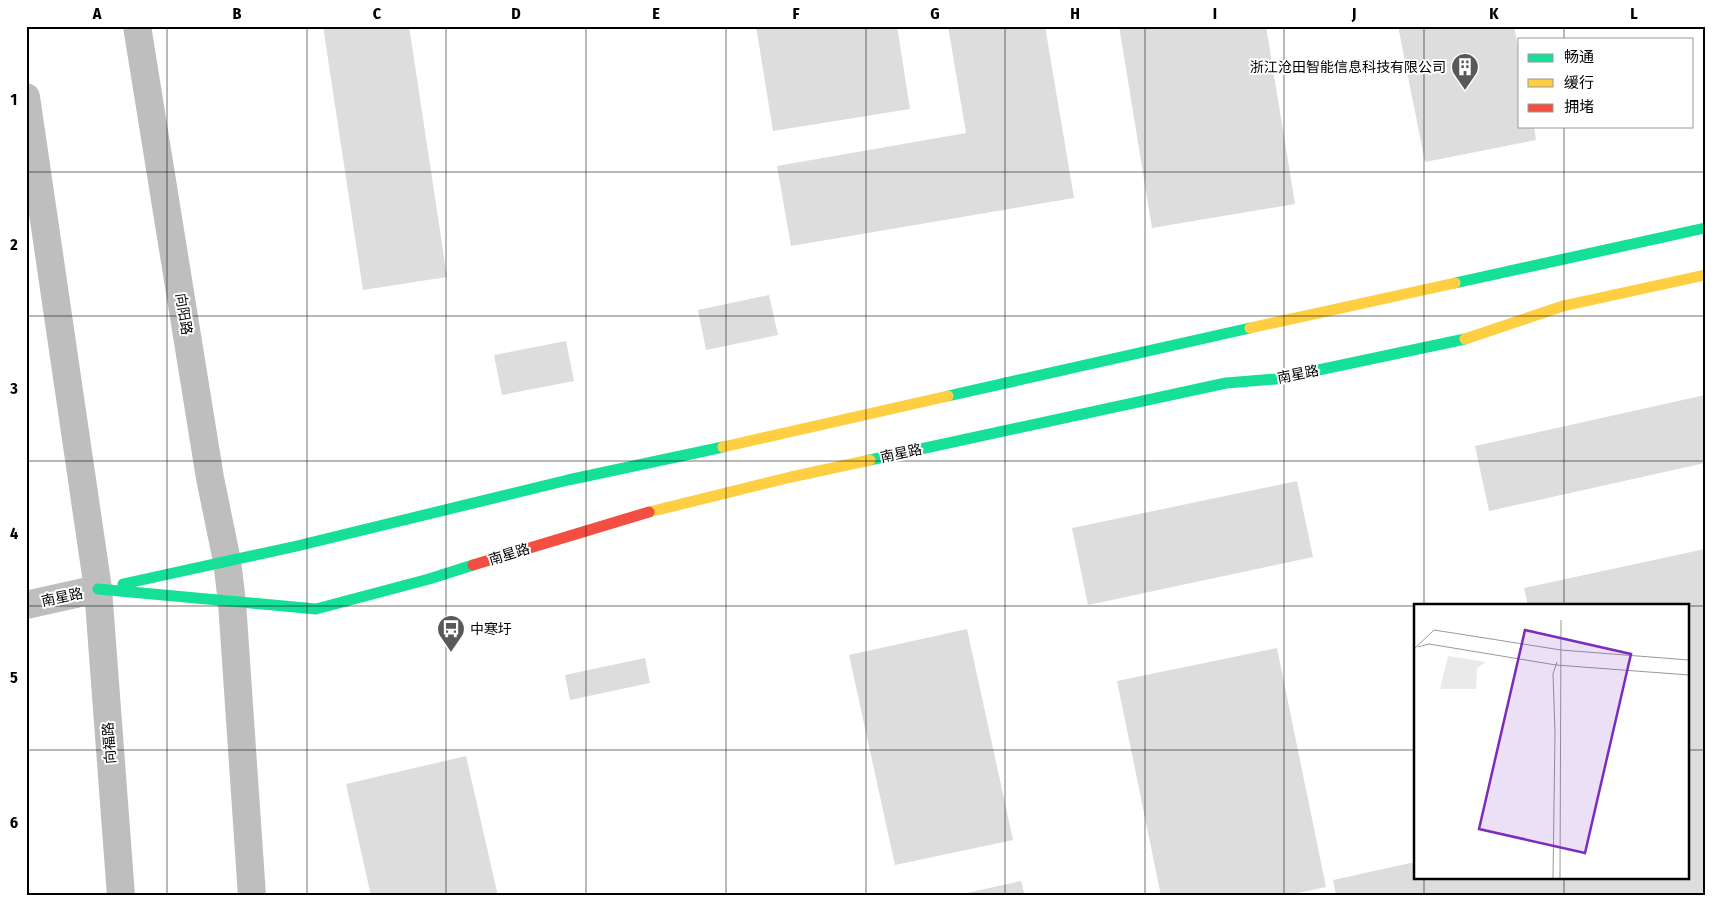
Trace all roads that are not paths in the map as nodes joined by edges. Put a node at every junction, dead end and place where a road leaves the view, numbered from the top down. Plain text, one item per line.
1 (137, 26) edge
2 (26, 97) edge
3 (1705, 228) edge
4 (1705, 274) edge
5 (227, 561) junction
6 (98, 589) junction
7 (232, 602) junction
8 (26, 605) edge
9 (120, 896) edge
10 (252, 896) edge

1 - 5 street, 向阳路
2 - 6 street
3 - 5 street, 南星路
4 - 7 street, 南星路
5 - 6 street, 南星路
5 - 7 street, 向阳路
6 - 7 street, 南星路
6 - 8 street, 南星路
6 - 9 street, 向福路
7 - 10 street

